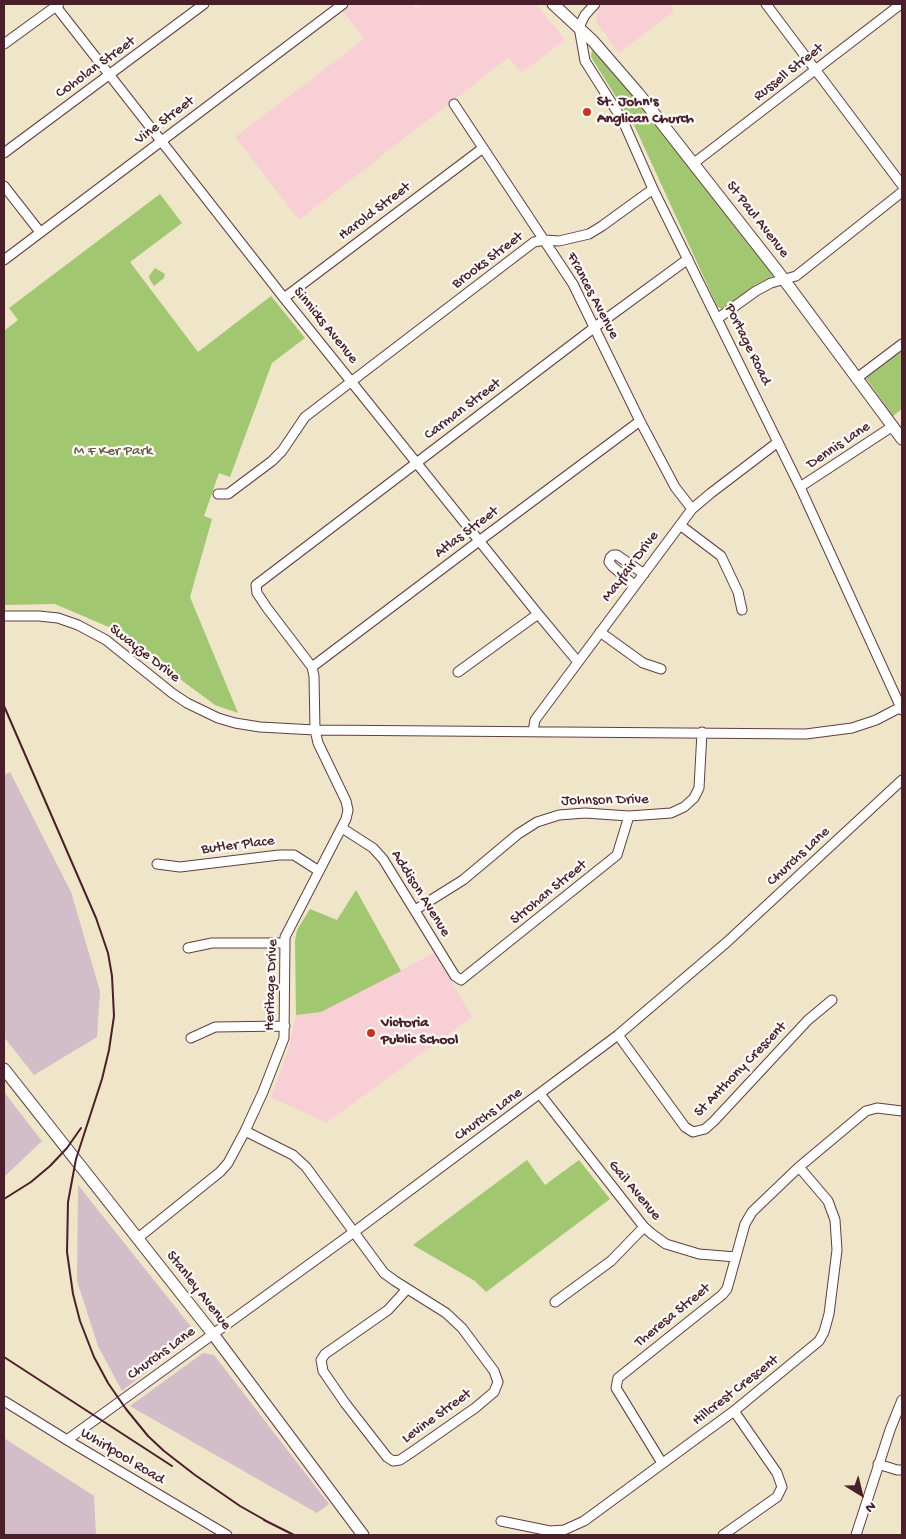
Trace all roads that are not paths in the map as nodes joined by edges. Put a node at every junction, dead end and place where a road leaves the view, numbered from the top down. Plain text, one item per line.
1 (56, 4) edge
2 (204, 4) edge
3 (343, 4) edge
4 (553, 4) edge
5 (595, 4) edge
6 (766, 4) edge
7 (901, 4) edge
8 (579, 27) junction
9 (4, 44) edge
10 (816, 70) junction
11 (110, 75) junction
12 (454, 104) dead end
13 (162, 140) junction
14 (483, 148) junction
15 (4, 153) edge
16 (694, 163) junction
17 (902, 185) edge
18 (4, 186) edge
19 (653, 189) junction
20 (902, 192) edge
21 (40, 232) junction
22 (545, 240) junction
23 (688, 259) junction
24 (4, 260) edge
25 (784, 280) junction
26 (284, 298) junction
27 (717, 319) junction
28 (595, 327) junction
29 (902, 344) edge
30 (858, 378) junction
31 (352, 381) junction
32 (640, 421) junction
33 (893, 426) junction
34 (902, 439) edge
35 (778, 442) junction
36 (417, 462) junction
37 (800, 487) junction
38 (218, 494) dead end
39 (692, 509) junction
40 (680, 525) junction
41 (479, 540) junction
42 (644, 574) junction
43 (634, 585) junction
44 (742, 610) dead end
45 (538, 614) junction
46 (4, 616) edge
47 (600, 632) junction
48 (578, 662) junction
49 (312, 667) junction
50 (661, 669) dead end
51 (458, 672) dead end
52 (902, 709) edge
53 (314, 730) junction
54 (533, 731) junction
55 (702, 732) junction
56 (902, 780) edge
57 (629, 816) junction
58 (342, 828) junction
59 (156, 864) dead end
60 (319, 871) junction
61 (415, 910) junction
62 (285, 943) junction
63 (188, 948) dead end
64 (465, 978) joint
65 (832, 1000) dead end
66 (285, 1026) junction
67 (618, 1035) junction
68 (191, 1038) dead end
69 (4, 1069) edge
70 (540, 1094) junction
71 (902, 1111) edge
72 (245, 1130) junction
73 (799, 1167) junction
74 (644, 1227) junction
75 (354, 1232) junction
76 (138, 1238) junction
77 (736, 1258) junction
78 (407, 1289) junction
79 (555, 1302) dead end
80 (213, 1334) junction
81 (902, 1400) edge
82 (4, 1401) edge
83 (734, 1411) junction
84 (67, 1440) junction
85 (662, 1463) junction
86 (878, 1464) junction
87 (902, 1470) edge
88 (501, 1521) dead end
89 (228, 1535) edge
90 (363, 1535) edge
91 (723, 1535) edge
92 (856, 1535) edge

1 - 9 street
1 - 11 street, Sinnicks Avenue
2 - 11 street, Coholan Street
3 - 13 street, Vine Street
4 - 8 main road
5 - 8 street
6 - 10 street
7 - 10 street, Russell Street
8 - 16 main road, St Paul Avenue
8 - 19 street, Portage Road
10 - 16 street, Russell Street
10 - 17 street
11 - 13 street, Sinnicks Avenue
11 - 15 street, Coholan Street
12 - 14 street, Frances Avenue
13 - 21 street, Vine Street
13 - 26 street, Sinnicks Avenue
14 - 22 street, Frances Avenue
14 - 26 street, Harold Street
16 - 25 main road, St Paul Avenue
18 - 21 street
19 - 22 street, Brooks Street
19 - 23 street, Portage Road
20 - 25 street
21 - 24 street, Vine Street
22 - 28 street, Frances Avenue
22 - 31 street, Brooks Street
23 - 27 street, Portage Road
23 - 28 street, Carman Street
25 - 27 street
25 - 30 main road, St Paul Avenue
26 - 31 street, Sinnicks Avenue
27 - 35 street, Portage Road
28 - 32 street, Frances Avenue
28 - 36 street, Carman Street
29 - 30 street
30 - 33 main road, St Paul Avenue
31 - 36 street, Sinnicks Avenue
31 - 38 street, Brooks Street
32 - 39 street, Frances Avenue
32 - 41 street, Atlas Street
33 - 34 main road, St Paul Avenue
33 - 37 street, Dennis Lane
35 - 37 street, Portage Road
35 - 39 street, Mayfair Drive
36 - 41 street, Sinnicks Avenue
36 - 49 street, Carman Street
37 - 52 street, Portage Road
39 - 40 street, Mayfair Drive
40 - 42 street, Mayfair Drive
40 - 44 street
41 - 45 street, Sinnicks Avenue
41 - 49 street, Atlas Street
42 - 43 street, Mayfair Drive
42 - 43 street
43 - 47 street, Mayfair Drive
45 - 48 street, Sinnicks Avenue
45 - 51 street
46 - 53 street, Swayze Drive
47 - 48 street, Mayfair Drive
47 - 50 street
48 - 54 street, Mayfair Drive
49 - 53 street
52 - 55 street, Swayze Drive
53 - 54 street, Swayze Drive
53 - 58 street, Heritage Drive
54 - 55 street, Swayze Drive
55 - 57 street, Johnson Drive
56 - 67 street, Churchs Lane
57 - 61 street, Johnson Drive
57 - 64 street, Strohan Street
58 - 60 street, Heritage Drive
58 - 61 street, Addison Avenue
59 - 60 street, Butler Place
60 - 62 street, Heritage Drive
61 - 64 street, Addison Avenue
62 - 63 street
62 - 66 street, Heritage Drive
65 - 67 street, St Anthony Crescent
66 - 68 street
66 - 72 street, Heritage Drive
67 - 70 street, Churchs Lane
69 - 76 main road, Stanley Avenue
70 - 74 street, Gail Avenue
70 - 75 street, Churchs Lane
71 - 73 street, Theresa Street
72 - 75 street
72 - 76 street, Heritage Drive
73 - 77 street, Theresa Street
73 - 83 street, Hillcrest Crescent
74 - 77 street, Gail Avenue
74 - 79 street
75 - 78 street
75 - 80 street, Churchs Lane
76 - 80 main road, Stanley Avenue
77 - 85 street, Theresa Street
78 - 78 street, Levine Street
80 - 84 street, Churchs Lane
80 - 90 main road, Stanley Avenue
81 - 86 street
82 - 84 street, Whirlpool Road
83 - 85 street, Hillcrest Crescent
83 - 91 street
84 - 89 street, Whirlpool Road
85 - 88 street, Hillcrest Crescent
86 - 87 street
86 - 92 street

